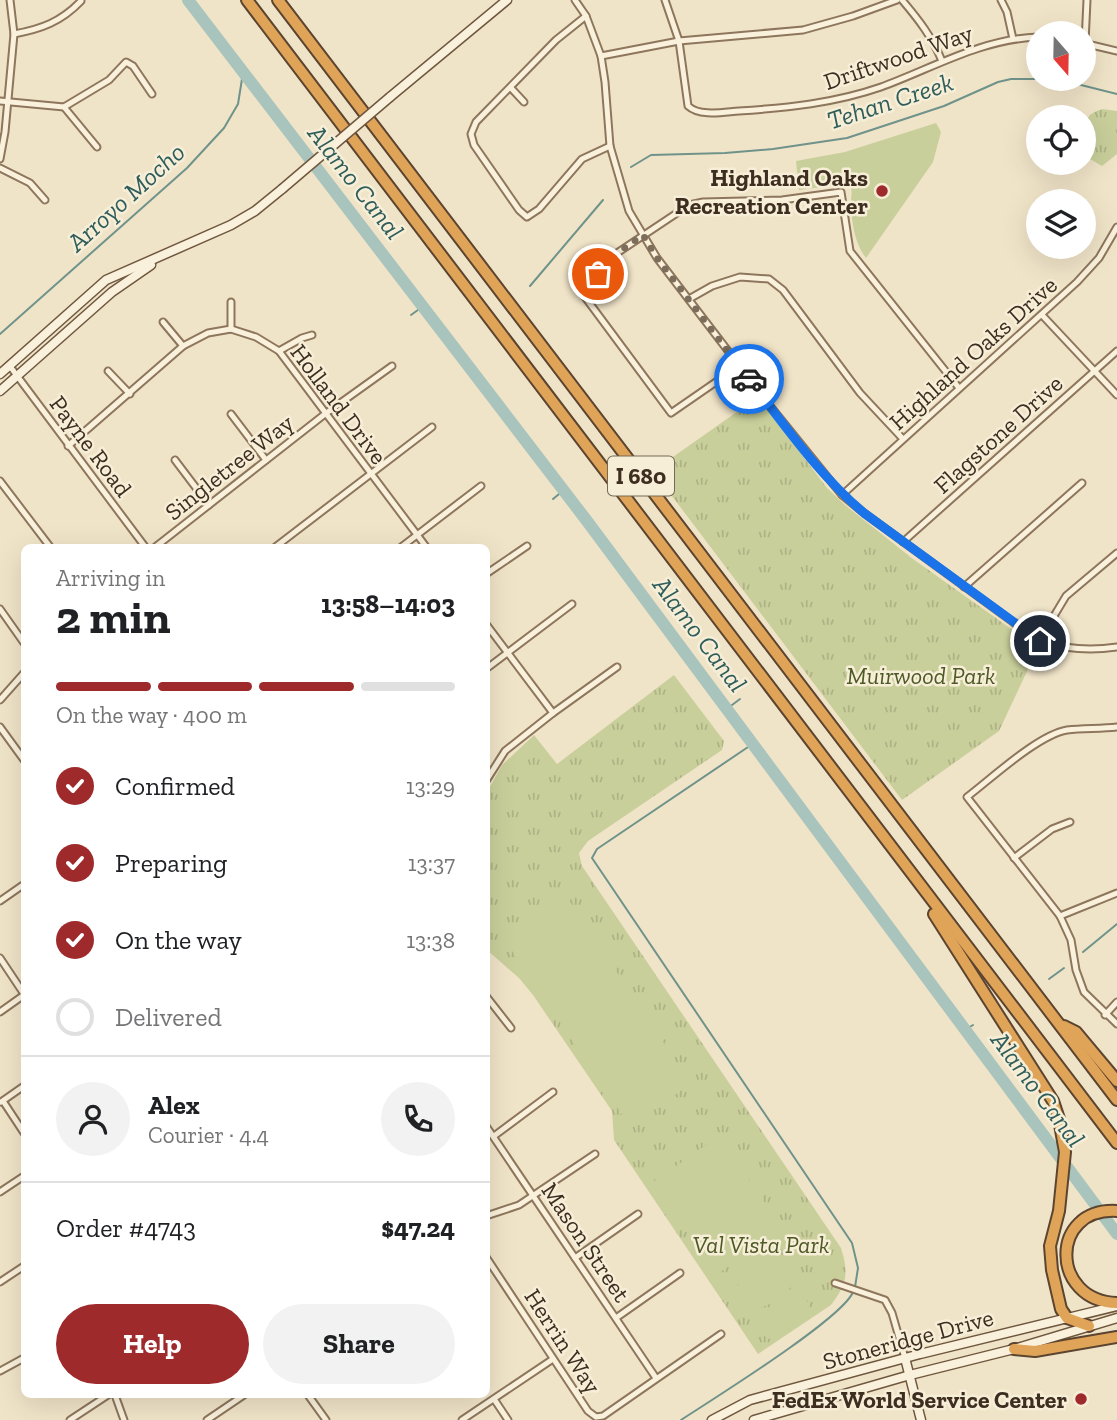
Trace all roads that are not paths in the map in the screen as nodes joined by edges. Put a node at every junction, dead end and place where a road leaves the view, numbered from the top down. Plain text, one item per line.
1 (10, 0) edge
2 (247, 0) edge
3 (278, 0) edge
4 (507, 0) edge
5 (575, 0) edge
6 (665, 0) edge
7 (899, 0) edge
8 (1001, 0) edge
9 (1087, 0) edge
10 (81, 1) edge
11 (586, 16) junction
12 (1086, 21) edge
13 (14, 34) junction
14 (1026, 38) edge
15 (1013, 39) junction
16 (679, 41) junction
17 (1096, 46) edge
18 (1117, 51) edge
19 (601, 56) junction
20 (942, 61) junction
21 (511, 88) junction
22 (152, 94) dead end
23 (0, 102) edge
24 (524, 102) dead end
25 (7, 103) junction
26 (64, 107) junction
27 (610, 146) junction
28 (97, 147) dead end
29 (0, 159) edge
30 (0, 168) edge
31 (45, 200) dead end
32 (1117, 227) edge
33 (643, 235) junction
34 (162, 257) junction
35 (688, 299) junction
36 (231, 302) dead end
37 (1042, 315) junction
38 (163, 322) dead end
39 (231, 329) junction
40 (312, 335) dead end
41 (183, 346) junction
42 (279, 351) junction
43 (1117, 351) edge
44 (9, 365) junction
45 (392, 366) dead end
46 (739, 366) junction
47 (108, 371) dead end
48 (1095, 371) junction
49 (0, 374) edge
50 (17, 376) junction
51 (959, 388) junction
52 (0, 391) edge
53 (130, 394) junction
54 (1117, 395) edge
55 (231, 414) dead end
56 (325, 414) junction
57 (432, 427) dead end
58 (903, 439) junction
59 (68, 446) junction
60 (175, 460) dead end
61 (266, 460) junction
62 (371, 474) junction
63 (0, 481) edge
64 (1082, 483) dead end
65 (481, 486) dead end
66 (842, 495) junction
67 (209, 505) junction
68 (417, 535) junction
69 (903, 542) junction
70 (48, 544) edge
71 (143, 544) edge
72 (159, 544) edge
73 (279, 544) edge
74 (405, 544) edge
75 (424, 544) edge
76 (527, 546) dead end
77 (1117, 553) edge
78 (490, 572) edge
79 (964, 587) junction
80 (572, 604) dead end
81 (0, 609) edge
82 (490, 629) edge
83 (21, 639) edge
84 (1040, 641) junction
85 (1117, 647) edge
86 (508, 652) junction
87 (490, 666) edge
88 (617, 667) dead end
89 (21, 676) edge
90 (0, 700) edge
91 (553, 713) junction
92 (0, 727) edge
93 (1117, 727) edge
94 (21, 756) edge
95 (490, 775) edge
96 (1070, 822) dead end
97 (1014, 858) junction
98 (918, 883) junction
99 (21, 885) edge
100 (1117, 892) edge
101 (0, 901) edge
102 (1060, 916) junction
103 (0, 958) edge
104 (21, 990) edge
105 (21, 997) edge
106 (490, 1001) edge
107 (1117, 1002) edge
108 (0, 1012) edge
109 (1105, 1015) junction
110 (1059, 1024) junction
111 (1117, 1024) edge
112 (511, 1028) dead end
113 (1117, 1082) edge
114 (21, 1088) edge
115 (552, 1092) dead end
116 (1117, 1100) edge
117 (1, 1102) edge
118 (21, 1129) edge
119 (490, 1131) edge
120 (494, 1136) junction
121 (1117, 1143) edge
122 (595, 1154) dead end
123 (21, 1178) edge
124 (0, 1192) edge
125 (533, 1195) junction
126 (1117, 1211) edge
127 (638, 1214) dead end
128 (490, 1215) edge
129 (575, 1258) junction
130 (490, 1263) edge
131 (21, 1268) edge
132 (680, 1273) dead end
133 (0, 1282) edge
134 (835, 1283) dead end
135 (1117, 1304) edge
136 (616, 1318) junction
137 (1067, 1318) junction
138 (1117, 1318) edge
139 (1089, 1326) junction
140 (721, 1334) dead end
141 (1117, 1337) edge
142 (1014, 1349) junction
143 (905, 1358) junction
144 (553, 1359) junction
145 (21, 1360) edge
146 (0, 1371) edge
147 (910, 1375) junction
148 (656, 1378) junction
149 (103, 1398) edge
150 (116, 1398) edge
151 (240, 1398) edge
152 (310, 1398) edge
153 (494, 1399) junction
154 (70, 1420) edge
155 (124, 1420) edge
156 (207, 1420) edge
157 (326, 1420) edge
158 (462, 1420) edge
159 (508, 1420) edge
160 (712, 1420) edge
161 (754, 1420) edge
162 (921, 1420) edge

1 - 13 street
2 - 98 highway, I 680
3 - 110 highway, I 680
4 - 34 main road, bridge
5 - 11 street
6 - 16 street
7 - 16 street
7 - 20 street
8 - 15 street
9 - 12 street
10 - 13 street
11 - 19 street
11 - 21 street
13 - 25 street
14 - 15 street, Driftwood Way
15 - 20 street, Driftwood Way
16 - 19 street
16 - 20 street, Driftwood Way
17 - 18 street
19 - 27 street
21 - 24 street
21 - 27 street
22 - 26 street
23 - 25 street
25 - 26 street
25 - 29 street
26 - 28 street
27 - 33 street
30 - 31 street
32 - 37 street, Highland Oaks Drive
33 - 35 street
33 - 46 street
33 - 51 street
34 - 44 main road
34 - 50 main road
35 - 46 street
35 - 58 street
36 - 39 street
37 - 48 street
37 - 51 street, Highland Oaks Drive
38 - 41 street
39 - 41 street
39 - 42 street, Holland Drive
40 - 42 street
41 - 53 street
42 - 56 street, Holland Drive
43 - 48 street, Flagstone Drive
44 - 49 main road
44 - 50 street, Payne Road
45 - 56 street, Singletree Way
46 - 66 street
47 - 53 street
48 - 54 street
48 - 69 street, Flagstone Drive
50 - 52 main road
50 - 59 street, Payne Road
51 - 58 street, Highland Oaks Drive
53 - 59 street
55 - 61 street
56 - 61 street, Singletree Way
56 - 62 street, Holland Drive
57 - 62 street
58 - 66 street, Highland Oaks Drive
59 - 71 street, Payne Road
60 - 67 street
61 - 67 street, Singletree Way
62 - 68 street, Holland Drive
62 - 73 street
63 - 70 street
64 - 79 street
65 - 68 street
66 - 69 street
67 - 72 street, Singletree Way
68 - 74 street
68 - 75 street, Holland Drive
69 - 79 street
76 - 78 street
77 - 84 street
79 - 84 street
80 - 86 street
81 - 83 street
82 - 86 street
84 - 85 street
86 - 87 street
86 - 91 street
88 - 91 street
89 - 90 street
91 - 95 street
92 - 94 street
93 - 97 street
96 - 97 street
97 - 102 street
98 - 121 highway, I 680
98 - 137 highway
99 - 101 street
100 - 102 street
102 - 109 street
103 - 104 street
105 - 108 street
106 - 112 street
107 - 109 street
109 - 111 street
110 - 113 highway
110 - 116 highway, I 680
114 - 117 street
115 - 120 street
117 - 118 street
119 - 120 street, Mason Street
120 - 125 street, Mason Street
122 - 125 street
123 - 124 street
125 - 128 street
125 - 129 street, Mason Street
126 - 135 highway
127 - 129 street
129 - 136 street, Mason Street
130 - 144 street, Herrin Way
131 - 133 street
132 - 136 street
134 - 143 street
135 - 137 main road, Stoneridge Drive
136 - 148 street, Mason Street
137 - 139 highway
137 - 143 main road, Stoneridge Drive
138 - 139 main road, Stoneridge Drive
139 - 142 main road, Stoneridge Drive
140 - 148 street
141 - 142 highway
142 - 147 main road, Stoneridge Drive
143 - 147 main road
143 - 160 main road, Stoneridge Drive
144 - 148 street, Herrin Way
144 - 153 street
145 - 146 street
147 - 161 main road, Stoneridge Drive
147 - 162 main road
149 - 154 street
150 - 155 street
151 - 156 street
152 - 157 street
153 - 158 street
153 - 159 street

